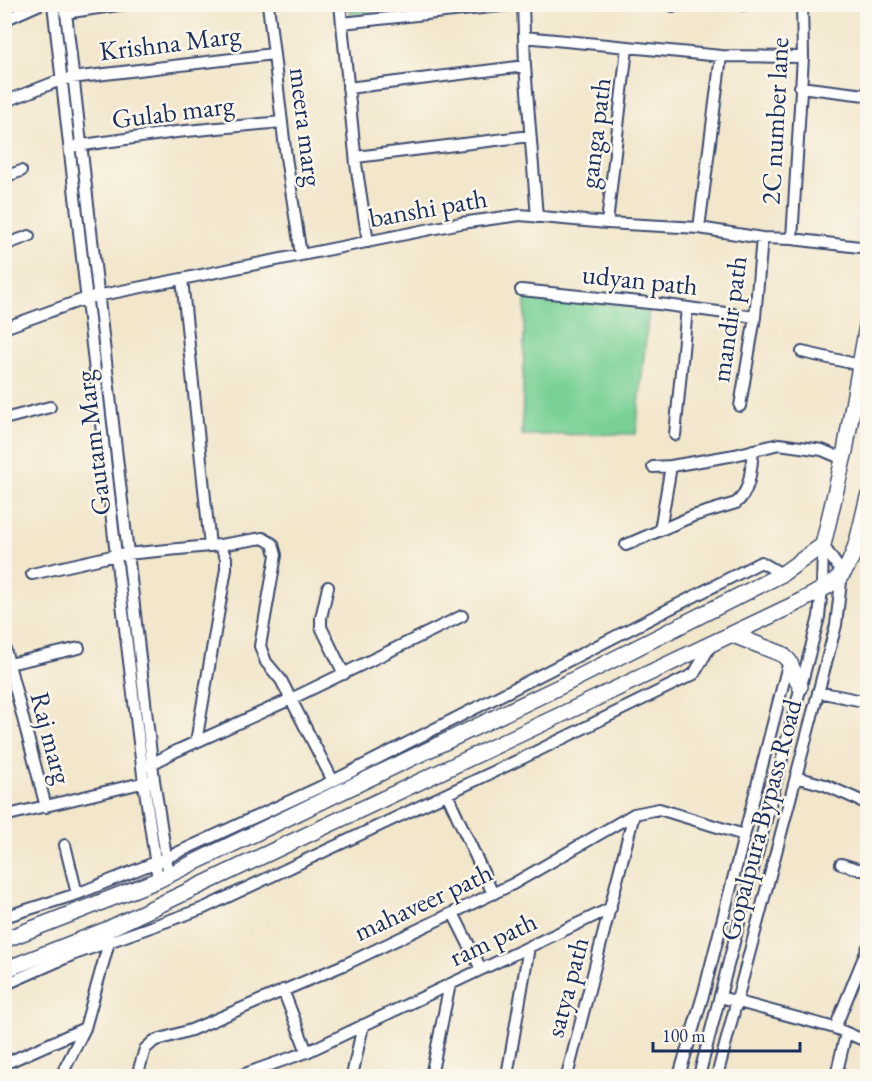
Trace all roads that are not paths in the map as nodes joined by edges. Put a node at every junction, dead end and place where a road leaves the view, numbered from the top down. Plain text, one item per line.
1 (40, 4) edge
2 (53, 4) edge
3 (124, 4) edge
4 (268, 4) edge
5 (340, 4) edge
6 (522, 4) edge
7 (802, 4) edge
8 (65, 9) edge
9 (4, 20) edge
10 (342, 23) junction
11 (524, 38) junction
12 (627, 48) junction
13 (273, 54) junction
14 (721, 56) junction
15 (803, 57) junction
16 (525, 66) junction
17 (68, 78) junction
18 (800, 87) junction
19 (348, 88) junction
20 (865, 95) dead end
21 (4, 102) edge
22 (282, 122) junction
23 (530, 136) junction
24 (76, 146) junction
25 (356, 157) junction
26 (21, 171) dead end
27 (4, 177) edge
28 (537, 217) junction
29 (607, 223) junction
30 (699, 228) junction
31 (30, 236) dead end
32 (762, 238) junction
33 (792, 239) junction
34 (368, 242) junction
35 (4, 245) edge
36 (867, 248) edge
37 (301, 255) junction
38 (182, 279) junction
39 (521, 290) dead end
40 (92, 297) junction
41 (687, 308) junction
42 (755, 316) junction
43 (867, 320) edge
44 (4, 328) edge
45 (802, 352) dead end
46 (860, 365) junction
47 (740, 405) dead end
48 (50, 407) dead end
49 (4, 419) edge
50 (675, 435) dead end
51 (753, 450) junction
52 (843, 459) junction
53 (671, 466) junction
54 (653, 467) dead end
55 (867, 496) edge
56 (864, 528) edge
57 (660, 530) junction
58 (215, 545) junction
59 (626, 545) dead end
60 (822, 545) junction
61 (129, 554) junction
62 (116, 555) junction
63 (842, 573) junction
64 (32, 574) dead end
65 (783, 574) junction
66 (328, 587) dead end
67 (822, 588) junction
68 (462, 616) dead end
69 (733, 635) junction
70 (4, 645) edge
71 (711, 645) junction
72 (79, 648) dead end
73 (789, 661) junction
74 (9, 664) junction
75 (344, 674) junction
76 (800, 686) junction
77 (818, 692) junction
78 (291, 699) junction
79 (867, 702) edge
80 (196, 742) junction
81 (148, 767) junction
82 (796, 777) junction
83 (333, 781) junction
84 (149, 782) junction
85 (447, 794) junction
86 (867, 804) edge
87 (46, 807) junction
88 (634, 814) junction
89 (4, 816) edge
90 (744, 835) junction
91 (65, 845) dead end
92 (161, 860) junction
93 (867, 862) edge
94 (841, 864) dead end
95 (164, 878) junction
96 (77, 894) junction
97 (494, 894) junction
98 (611, 908) junction
99 (453, 913) junction
100 (4, 917) edge
101 (107, 936) junction
102 (4, 940) edge
103 (529, 947) junction
104 (867, 947) edge
105 (481, 969) junction
106 (4, 970) edge
107 (450, 984) junction
108 (4, 985) edge
109 (283, 990) junction
110 (720, 997) junction
111 (736, 1002) junction
112 (363, 1025) junction
113 (85, 1028) junction
114 (841, 1030) junction
115 (867, 1041) edge
116 (307, 1052) junction
117 (4, 1064) edge
118 (61, 1077) edge
119 (137, 1077) edge
120 (239, 1077) edge
121 (352, 1077) edge
122 (431, 1077) edge
123 (507, 1077) edge
124 (567, 1077) edge
125 (679, 1077) edge
126 (699, 1077) edge
127 (717, 1077) edge
128 (836, 1077) edge

1 - 9 street
2 - 17 street
3 - 8 street
4 - 13 street, meera marg
5 - 10 street
6 - 10 street
6 - 11 street
7 - 15 street, 2C number lane
8 - 17 street, Gautam Marg
10 - 19 street
11 - 12 street
11 - 16 street
12 - 14 street
12 - 29 street, ganga path
13 - 17 street, Krishna Marg
13 - 22 street, meera marg
14 - 15 street
14 - 30 street
15 - 18 street, 2C number lane
16 - 19 street
16 - 23 street
17 - 21 street, Krishna Marg
17 - 24 street, Gautam Marg
18 - 20 street
18 - 33 street, 2C number lane
19 - 25 street
22 - 24 street, Gulab marg
22 - 37 street, meera marg
23 - 25 street
23 - 28 street
24 - 40 street, Gautam Marg
25 - 34 street
26 - 27 street
28 - 29 street, banshi path
28 - 34 street, banshi path
29 - 30 street, banshi path
30 - 32 street, banshi path
31 - 35 street
32 - 33 street, banshi path
32 - 42 street, mandir path
33 - 36 street, banshi path
34 - 37 street, banshi path
37 - 38 street, banshi path
38 - 40 street, banshi path
38 - 58 street
39 - 41 street, udyan path
40 - 44 street, banshi path
40 - 61 street, Gautam Marg
40 - 62 street
41 - 42 street, udyan path
41 - 50 street
42 - 47 street, mandir path
43 - 46 highway
45 - 46 street
46 - 52 highway
48 - 49 street
51 - 52 street
51 - 53 street
51 - 57 street
52 - 60 highway
53 - 54 street
53 - 57 street
55 - 56 highway
56 - 63 highway
57 - 59 street
58 - 61 street
58 - 78 street
58 - 80 street
60 - 63 street
60 - 65 highway
60 - 67 street, Gopalpura Bypass Road
61 - 62 street
61 - 81 street, Gautam Marg
62 - 64 street
62 - 81 street
63 - 67 highway
63 - 77 street, Gopalpura Bypass Road
65 - 83 street
65 - 95 highway
66 - 75 street
67 - 69 highway
67 - 76 street, Gopalpura Bypass Road
68 - 75 street
69 - 71 highway
69 - 73 highway
70 - 74 street, Raj marg
71 - 85 street
71 - 101 highway
72 - 74 street
73 - 76 highway
73 - 90 street
74 - 87 street, Raj marg
75 - 78 street
76 - 110 street, Gopalpura Bypass Road
77 - 79 street
77 - 82 street, Gopalpura Bypass Road
78 - 80 street
78 - 83 street
80 - 81 street
81 - 84 street, Gautam Marg
82 - 86 street
82 - 111 street, Gopalpura Bypass Road
83 - 92 street
84 - 87 street
84 - 92 street, Gautam Marg
85 - 97 street
85 - 101 street
87 - 89 street
88 - 90 street, mahaveer path
88 - 97 street, mahaveer path
88 - 98 street
90 - 125 street
91 - 96 street
92 - 95 street, Gautam Marg
92 - 96 street
93 - 94 street
95 - 102 highway
96 - 100 street
97 - 99 street, mahaveer path
98 - 103 street, ram path
98 - 124 street, satya path
99 - 105 street
99 - 109 street, mahaveer path
101 - 106 highway
101 - 108 street
101 - 113 street
103 - 105 street, ram path
103 - 123 street
104 - 114 street
105 - 107 street, ram path
107 - 112 street, ram path
107 - 122 street
109 - 116 street
109 - 119 street, mahaveer path
110 - 111 street
110 - 126 street, Gopalpura Bypass Road
111 - 114 street
111 - 127 street, Gopalpura Bypass Road
112 - 116 street, ram path
112 - 121 street
113 - 117 street
113 - 118 street
114 - 115 street
114 - 128 street
116 - 120 street, ram path

